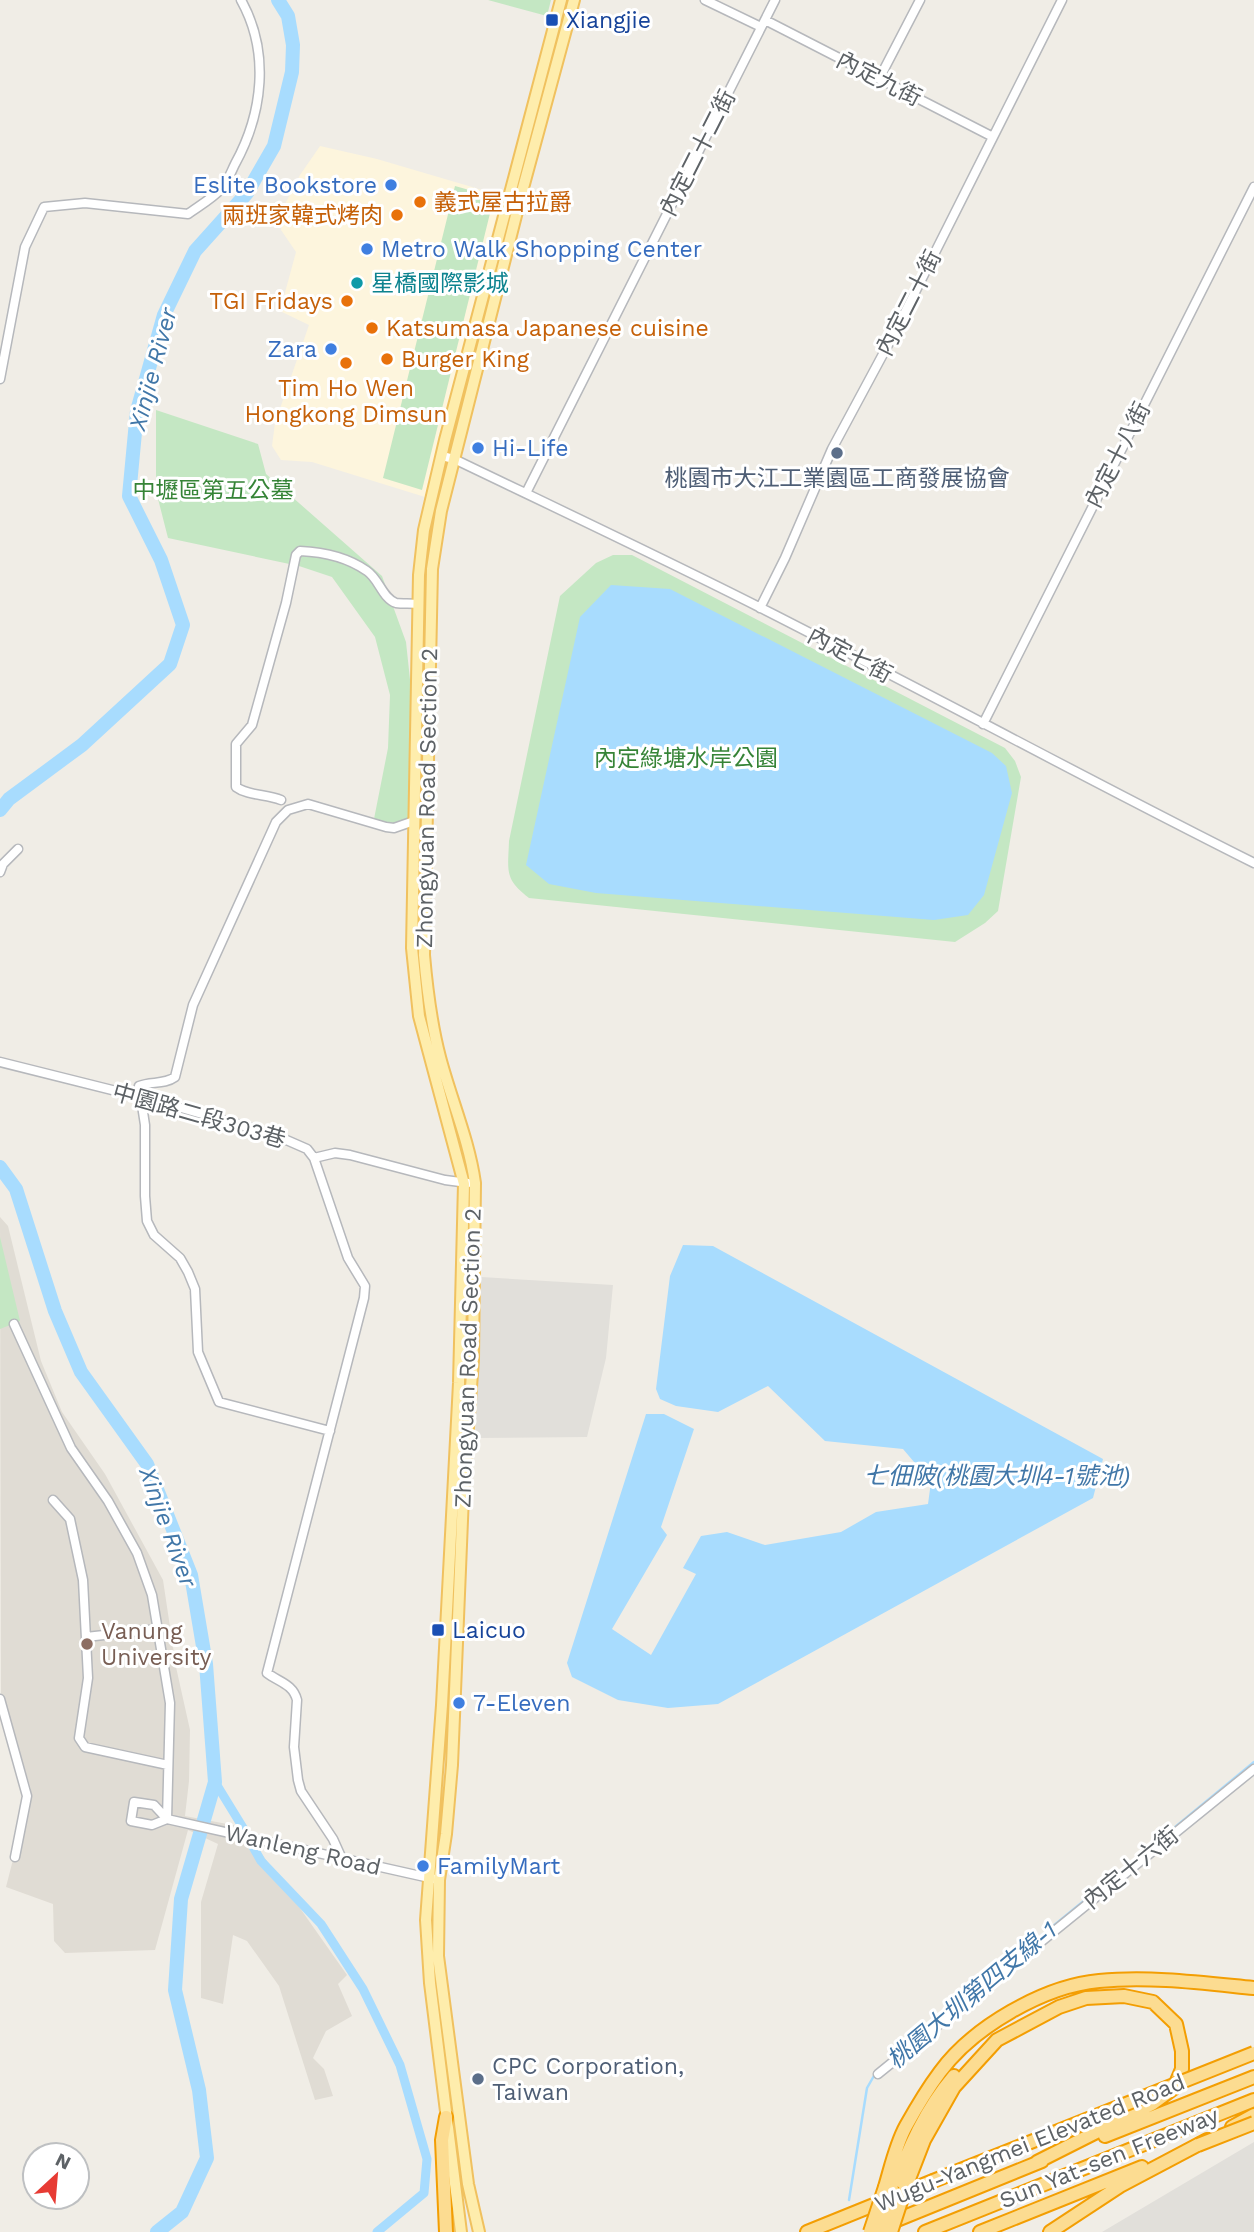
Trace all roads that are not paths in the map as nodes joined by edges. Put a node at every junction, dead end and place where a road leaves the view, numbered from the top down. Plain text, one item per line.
1 (241, 0) edge
2 (561, 0) edge
3 (574, 0) edge
4 (705, 0) edge
5 (775, 0) edge
6 (920, 0) edge
7 (1062, 0) edge
8 (763, 24) junction
9 (879, 79) junction
10 (993, 137) junction
11 (1254, 187) edge
12 (0, 379) edge
13 (442, 456) junction
14 (454, 459) junction
15 (526, 493) junction
16 (418, 604) junction
17 (760, 608) junction
18 (982, 724) junction
19 (281, 800) dead end
20 (426, 820) junction
21 (414, 821) junction
22 (18, 849) dead end
23 (1254, 863) edge
24 (0, 872) edge
25 (0, 1062) edge
26 (141, 1098) junction
27 (459, 1119) junction
28 (446, 1121) junction
29 (314, 1158) junction
30 (469, 1183) junction
31 (14, 1324) dead end
32 (330, 1431) junction
33 (53, 1500) dead end
34 (158, 1629) junction
35 (86, 1637) junction
36 (0, 1699) edge
37 (169, 1765) junction
38 (1254, 1769) edge
39 (15, 1857) dead end
40 (342, 1859) junction
41 (433, 1879) junction
42 (1254, 1988) edge
43 (1254, 2053) edge
44 (878, 2074) dead end
45 (1254, 2077) edge
46 (1254, 2100) edge
47 (1254, 2115) edge
48 (446, 2117) junction
49 (1254, 2123) edge
50 (1037, 2162) junction
51 (1138, 2177) junction
52 (894, 2189) junction
53 (446, 2232) edge
54 (461, 2232) edge
55 (479, 2232) edge
56 (807, 2232) edge
57 (869, 2232) edge
58 (879, 2232) edge
59 (891, 2232) edge
60 (925, 2232) edge
61 (980, 2232) edge
62 (1050, 2232) edge
63 (1065, 2232) edge

1 - 12 street
2 - 13 main road, Zhongyuan Road Section 2
3 - 14 main road, Zhongyuan Road Section 2
4 - 8 street, 內定九街
5 - 8 street, 內定二十二街
6 - 9 street
7 - 10 street, 內定二十街
8 - 9 street, 內定九街
8 - 15 street, 內定二十二街
9 - 10 street, 內定九街
10 - 17 street, 內定二十街
11 - 18 street, 內定十八街
13 - 14 street, 內定七街
13 - 16 main road, Zhongyuan Road Section 2
14 - 15 street, 內定七街
14 - 20 main road, Zhongyuan Road Section 2
15 - 17 street, 內定七街
16 - 19 street
16 - 21 main road, Zhongyuan Road Section 2
17 - 18 street, 內定七街
18 - 23 street, 內定七街
20 - 21 main road
20 - 27 main road, Zhongyuan Road Section 2
21 - 26 street
21 - 28 main road, Zhongyuan Road Section 2
22 - 24 street
25 - 26 street, 中園路二段303巷
26 - 29 street, 中園路二段303巷
26 - 32 street
27 - 28 main road
27 - 30 main road, Zhongyuan Road Section 2
28 - 30 main road, Zhongyuan Road Section 2
29 - 30 street, 中園路二段303巷
29 - 32 street
30 - 41 main road, Zhongyuan Road Section 2
31 - 34 street
32 - 40 street
33 - 35 street
34 - 35 street
34 - 37 street
35 - 37 street
36 - 39 street
37 - 40 street, Wanleng Road
38 - 44 street, 內定十六街
40 - 41 street, Wanleng Road
41 - 48 main road, Zhongyuan Road Section 2
41 - 55 main road, Zhongyuan Road Section 2
42 - 52 highway
43 - 56 highway, Wugu-Yangmei Elevated Road, bridge
45 - 50 highway, Sun Yat-sen Freeway
46 - 60 highway, Sun Yat-sen Freeway
47 - 51 highway
48 - 53 highway
48 - 54 main road, Zhongyuan Road Section 2
49 - 61 highway, bridge
50 - 52 highway
50 - 57 highway, Sun Yat-sen Freeway
51 - 62 highway
51 - 63 highway
52 - 57 highway, bridge
52 - 58 highway, bridge
52 - 59 highway, bridge

